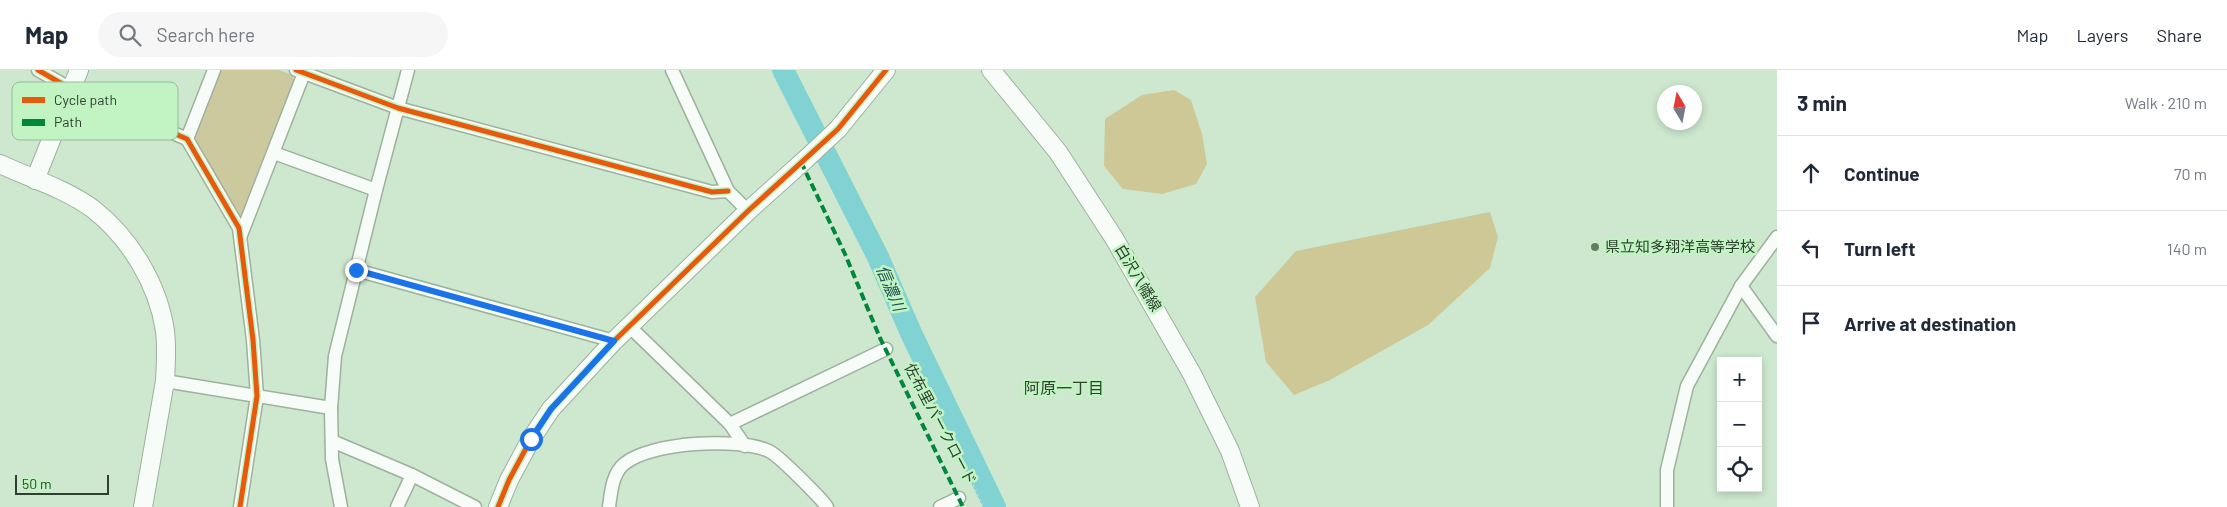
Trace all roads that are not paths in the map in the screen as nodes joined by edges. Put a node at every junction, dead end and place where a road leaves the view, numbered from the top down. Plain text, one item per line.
1 (38, 70) edge
2 (79, 70) edge
3 (214, 70) edge
4 (408, 70) edge
5 (672, 70) edge
6 (886, 70) edge
7 (991, 70) edge
8 (300, 72) edge
9 (59, 82) edge
10 (74, 82) edge
11 (398, 108) junction
12 (178, 135) edge
13 (188, 139) junction
14 (51, 140) edge
15 (274, 153) junction
16 (0, 164) edge
17 (35, 180) junction
18 (376, 190) junction
19 (728, 191) junction
20 (748, 211) junction
21 (241, 235) junction
22 (1777, 237) edge
23 (356, 270) junction
24 (1741, 286) junction
25 (629, 326) junction
26 (1777, 336) edge
27 (614, 341) junction
28 (886, 349) dead end
29 (165, 381) junction
30 (257, 396) junction
31 (331, 408) junction
32 (730, 424) junction
33 (332, 442) junction
34 (745, 446) junction
35 (412, 475) junction
36 (959, 498) dead end
37 (143, 507) edge
38 (240, 507) edge
39 (341, 507) edge
40 (397, 507) edge
41 (475, 507) edge
42 (498, 507) edge
43 (609, 507) edge
44 (827, 507) edge
45 (940, 507) edge
46 (1250, 507) edge
47 (1667, 507) edge

1 - 9 street
2 - 10 street
3 - 13 street
4 - 11 street
5 - 19 street
6 - 20 street, bridge
7 - 46 street, 白沢八幡線
8 - 11 street
8 - 15 street
11 - 18 street
11 - 19 street
12 - 13 street
13 - 21 street
14 - 17 street
15 - 18 street
15 - 21 street
16 - 17 street
17 - 29 street
18 - 23 street
19 - 20 street
20 - 25 street
21 - 30 street
22 - 24 street
23 - 27 street
23 - 31 street
24 - 26 street
24 - 47 street
25 - 27 street
25 - 32 street
27 - 42 street
28 - 32 street
29 - 30 street
29 - 37 street
30 - 31 street
30 - 38 street
31 - 33 street
32 - 34 street
33 - 35 street
33 - 39 street
34 - 43 street
34 - 44 street
35 - 40 street
35 - 41 street
36 - 45 street

